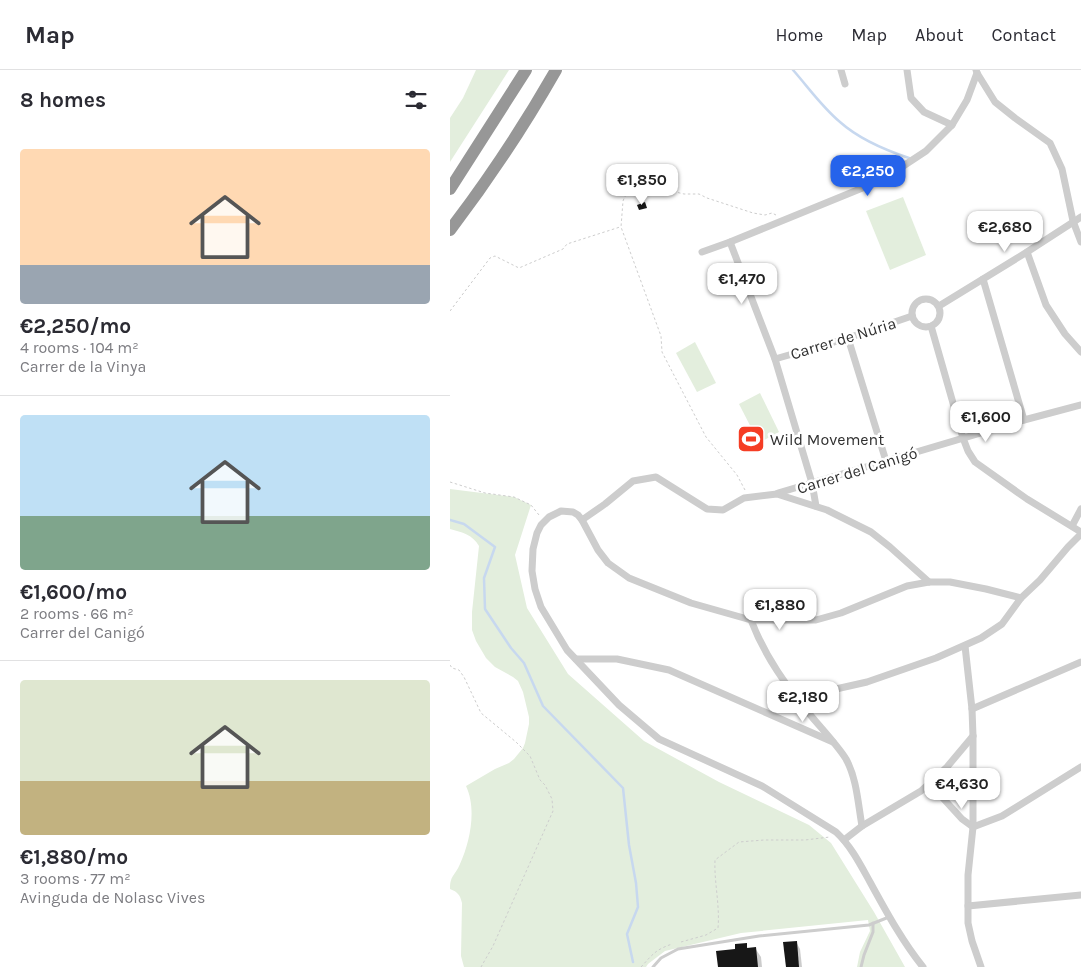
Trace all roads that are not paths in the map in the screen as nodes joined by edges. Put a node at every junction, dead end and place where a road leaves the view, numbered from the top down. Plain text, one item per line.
1 (526, 70) edge
2 (556, 70) edge
3 (841, 70) edge
4 (906, 70) edge
5 (977, 72) edge
6 (845, 84) dead end
7 (952, 125) junction
8 (450, 189) edge
9 (1081, 217) edge
10 (1074, 222) junction
11 (450, 230) edge
12 (730, 242) junction
13 (1081, 242) edge
14 (702, 252) dead end
15 (1027, 252) junction
16 (983, 279) junction
17 (939, 306) junction
18 (912, 316) junction
19 (931, 326) junction
20 (848, 338) junction
21 (1081, 352) edge
22 (775, 359) junction
23 (1081, 405) edge
24 (1024, 420) junction
25 (963, 438) junction
26 (886, 461) junction
27 (812, 483) junction
28 (777, 494) junction
29 (816, 506) junction
30 (1081, 509) edge
31 (582, 520) junction
32 (1072, 526) junction
33 (1081, 533) edge
34 (929, 582) junction
35 (1021, 598) junction
36 (751, 620) junction
37 (965, 646) junction
38 (576, 658) junction
39 (1081, 662) edge
40 (796, 698) junction
41 (972, 709) junction
42 (973, 736) junction
43 (832, 742) junction
44 (1081, 767) edge
45 (930, 784) junction
46 (862, 826) junction
47 (973, 826) junction
48 (844, 840) junction
49 (1081, 895) edge
50 (968, 906) junction
51 (890, 917) junction
52 (873, 923) junction
53 (653, 967) edge
54 (861, 967) edge
55 (923, 967) edge
56 (981, 967) edge

1 - 8 highway
2 - 11 highway
3 - 6 street
4 - 7 street
5 - 7 street
5 - 10 street
7 - 12 street
9 - 10 street
10 - 13 street
10 - 15 street
12 - 14 street
12 - 22 street
15 - 16 street
15 - 21 street
16 - 17 street
16 - 24 street
17 - 18 street
17 - 19 street
18 - 19 street
18 - 20 street, Carrer de Núria
19 - 25 street
20 - 22 street, Carrer de Núria
20 - 26 street
22 - 27 street
23 - 24 street, Carrer del Canigó
24 - 25 street, Carrer del Canigó
25 - 26 street, Carrer del Canigó
25 - 32 street
26 - 27 street, Carrer del Canigó
27 - 28 street, Carrer del Canigó
27 - 29 street
28 - 29 street
28 - 31 street
29 - 34 street
30 - 32 street
31 - 36 street
31 - 38 street
32 - 33 street
33 - 35 street
34 - 35 street
34 - 36 street
35 - 37 street
36 - 40 street
37 - 40 street
37 - 41 street
38 - 43 street
38 - 48 street
39 - 41 street
40 - 43 street
41 - 42 street
42 - 45 street
42 - 47 street
43 - 46 street
44 - 47 street
45 - 46 street
45 - 47 street
46 - 48 street
47 - 50 street
48 - 51 street
49 - 50 street
50 - 56 street
51 - 52 lane
51 - 55 street
52 - 53 lane
52 - 54 lane

